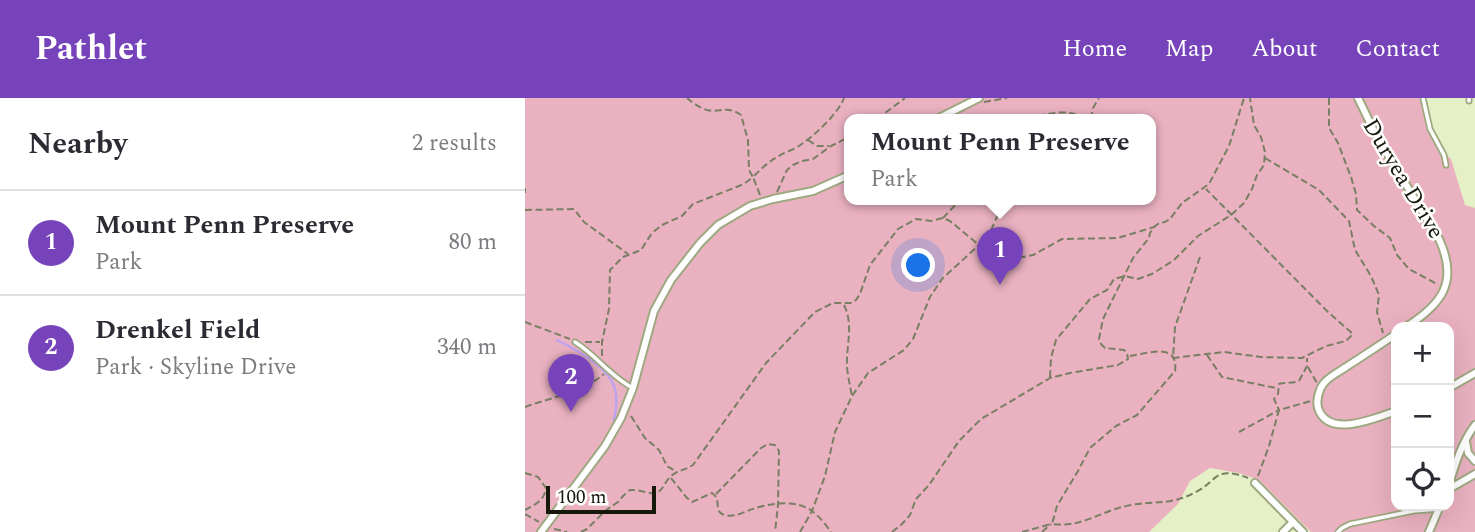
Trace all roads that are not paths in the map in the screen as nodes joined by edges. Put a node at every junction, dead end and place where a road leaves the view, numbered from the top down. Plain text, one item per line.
1 (979, 98) edge
2 (1357, 98) edge
3 (1423, 98) edge
4 (945, 114) edge
5 (1446, 165) dead end
6 (844, 177) edge
7 (1413, 322) edge
8 (1391, 338) edge
9 (575, 342) road end
10 (1475, 373) edge
11 (1453, 385) edge
12 (633, 388) junction
13 (1391, 413) edge
14 (1475, 425) edge
15 (1467, 439) junction
16 (1475, 461) edge
17 (1454, 468) edge
18 (1475, 474) edge
19 (1255, 483) road end
20 (1454, 484) edge
21 (1413, 511) edge
22 (1438, 511) edge
23 (1293, 522) junction
24 (541, 532) edge
25 (1283, 532) edge
26 (1303, 532) edge
27 (1338, 532) edge
28 (1429, 532) edge

1 - 4 street
2 - 7 street, Duryea Drive
3 - 5 lane
6 - 12 street
8 - 13 street
9 - 12 lane
10 - 11 street
12 - 24 street
14 - 15 street
15 - 16 street
15 - 17 street
18 - 20 street
19 - 23 street
21 - 27 lane
22 - 28 street
23 - 25 street
23 - 26 street

